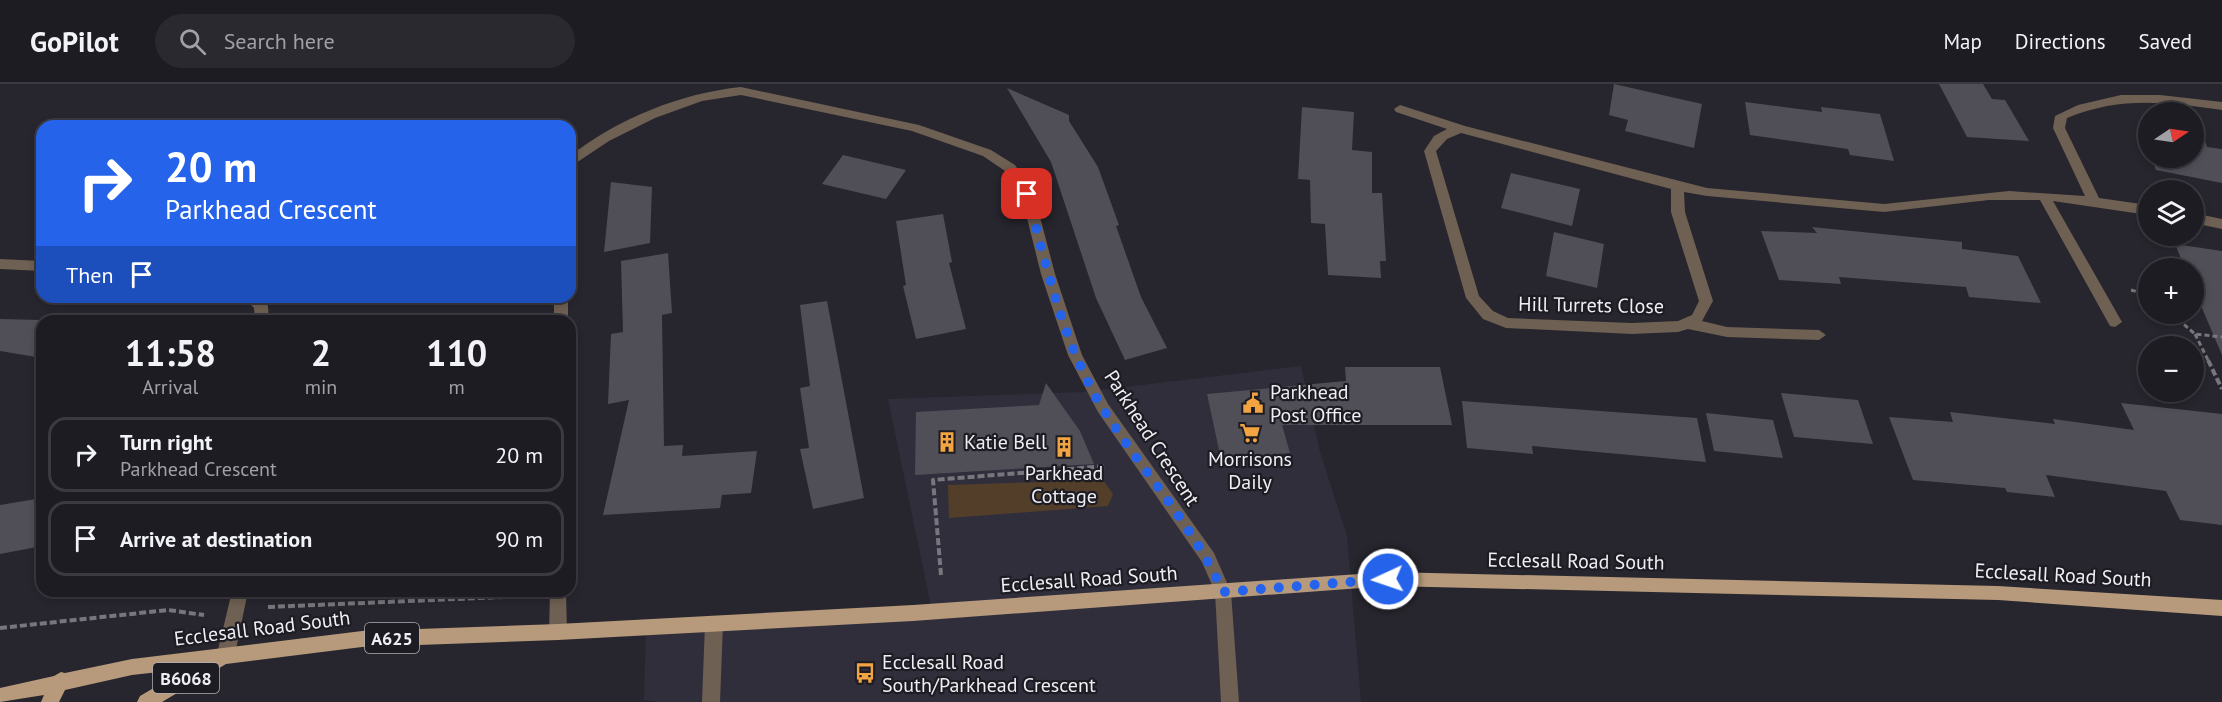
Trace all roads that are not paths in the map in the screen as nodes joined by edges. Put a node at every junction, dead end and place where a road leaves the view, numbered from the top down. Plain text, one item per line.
1 (2222, 106) edge
2 (1400, 109) dead end
3 (1461, 129) junction
4 (576, 157) edge
5 (1677, 186) junction
6 (2044, 198) junction
7 (2094, 201) junction
8 (2138, 208) edge
9 (2204, 220) edge
10 (2222, 224) edge
11 (0, 264) edge
12 (36, 266) edge
13 (2115, 322) dead end
14 (1689, 324) junction
15 (1819, 335) dead end
16 (1223, 592) junction
17 (239, 597) edge
18 (558, 597) edge
19 (2222, 608) edge
20 (714, 624) junction
21 (558, 632) junction
22 (226, 654) junction
23 (61, 680) junction
24 (0, 696) edge
25 (50, 702) edge
26 (146, 702) edge
27 (711, 702) edge
28 (1230, 702) edge

1 - 7 street
2 - 3 street
3 - 5 street
3 - 14 street, Hill Turrets Close
4 - 16 street, Parkhead Crescent
5 - 6 street
5 - 14 street, Hill Turrets Close
6 - 7 street
6 - 13 street
7 - 8 street
9 - 10 street
11 - 12 street
14 - 15 street
16 - 19 main road, Ecclesall Road South / A625
16 - 20 main road, Ecclesall Road South / A625
16 - 28 street
17 - 22 street
18 - 21 street
20 - 21 main road, Ecclesall Road South / A625
20 - 27 street
21 - 22 main road, Ecclesall Road South / A625
22 - 23 main road, Ecclesall Road South / A625
22 - 26 main road, B6068
23 - 24 main road, Ecclesall Road South / A625
23 - 25 main road

